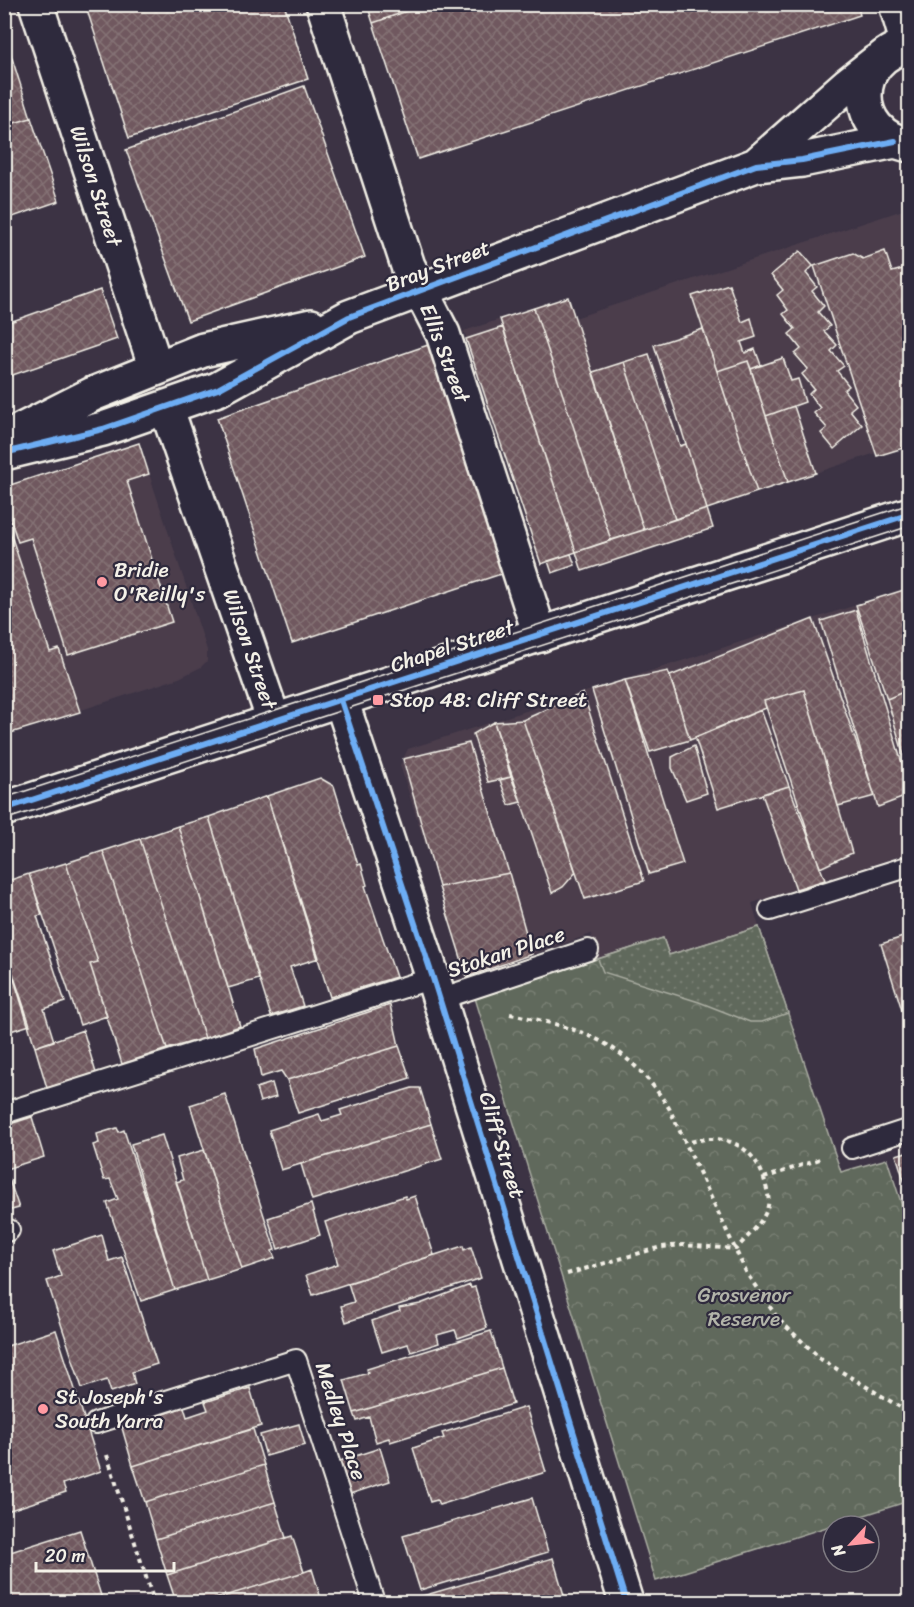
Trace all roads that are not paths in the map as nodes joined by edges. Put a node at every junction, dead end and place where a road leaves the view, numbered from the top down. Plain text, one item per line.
1 (36, 4) edge
2 (323, 4) edge
3 (896, 4) edge
4 (909, 45) edge
5 (876, 63) junction
6 (903, 146) edge
7 (756, 165) junction
8 (420, 290) junction
9 (349, 317) junction
10 (156, 368) junction
11 (166, 407) junction
12 (4, 439) edge
13 (4, 453) edge
14 (909, 514) edge
15 (540, 635) junction
16 (341, 700) junction
17 (274, 721) junction
18 (4, 809) edge
19 (909, 866) edge
20 (770, 910) dead end
21 (588, 950) dead end
22 (436, 989) junction
23 (4, 1113) edge
24 (909, 1129) edge
25 (852, 1148) road end
26 (96, 1423) road end
27 (374, 1602) edge
28 (626, 1602) edge

1 - 10 street, Wilson Street
2 - 8 street, Ellis Street
3 - 4 street
4 - 5 street, Bray Street
5 - 6 street
5 - 7 street, Bray Street
6 - 7 street, Bray Street
7 - 8 street, Bray Street
8 - 9 street, Bray Street
8 - 15 street, Ellis Street
9 - 10 street, Bray Street
9 - 11 street, Bray Street
10 - 12 street, Bray Street
11 - 13 street, Bray Street
11 - 17 street, Wilson Street
14 - 15 street, Chapel Street
15 - 16 street, Chapel Street
16 - 17 street, Chapel Street
16 - 22 street, Cliff Street
17 - 18 street, Chapel Street
19 - 20 lane
21 - 22 lane, Stokan Place
22 - 23 lane, Stokan Place
22 - 28 street, Cliff Street
24 - 25 lane
26 - 27 lane, Medley Place

